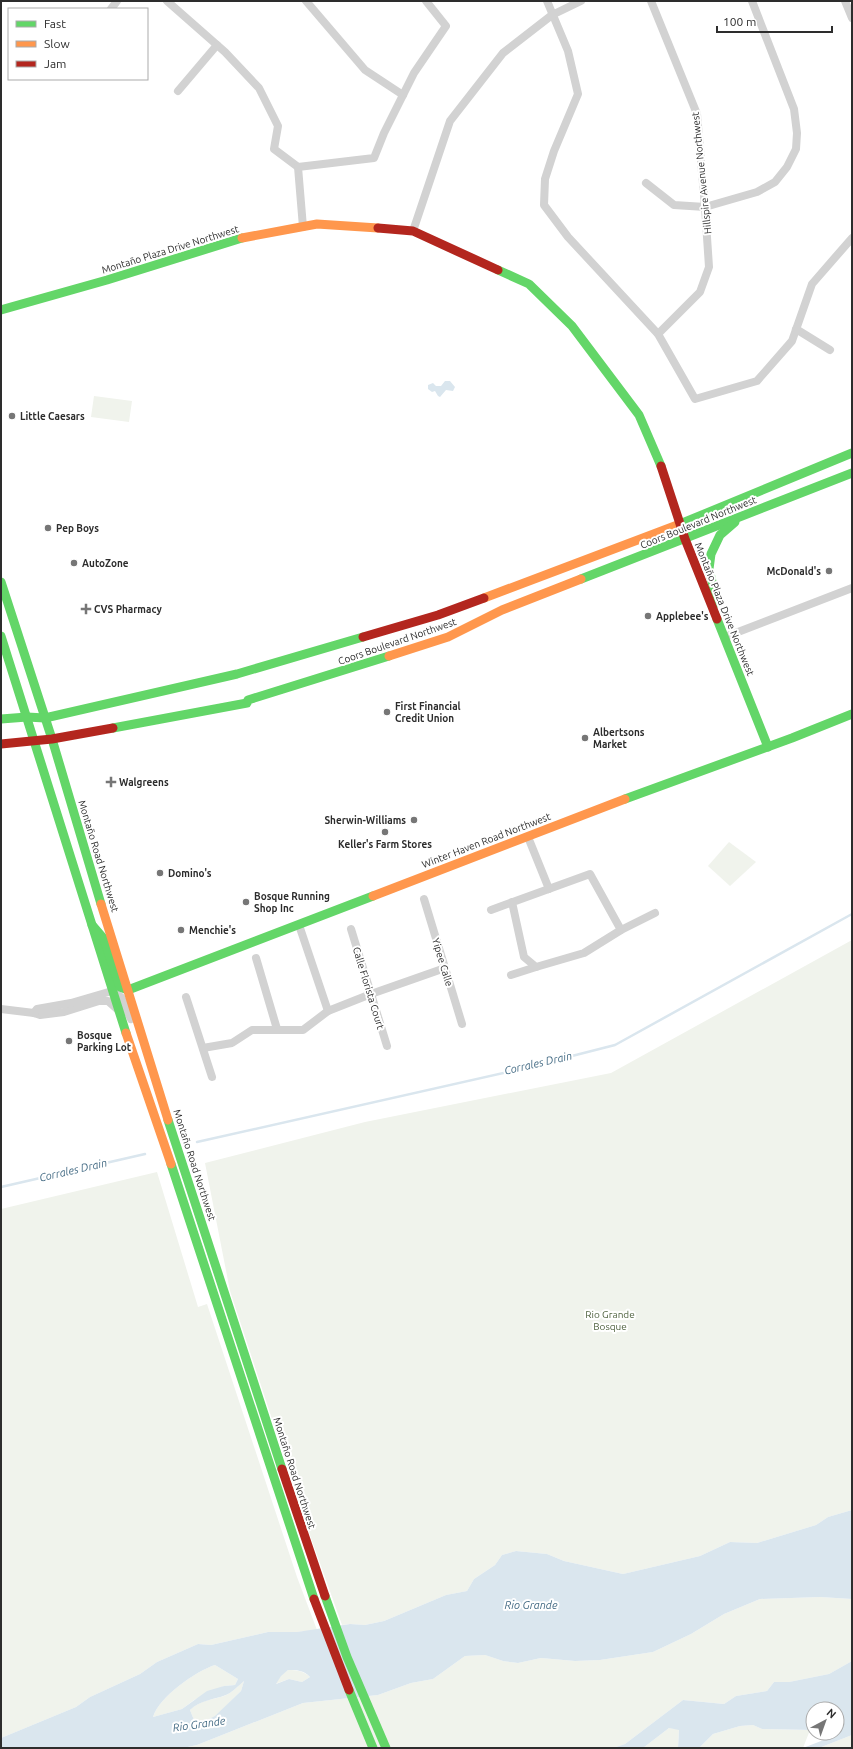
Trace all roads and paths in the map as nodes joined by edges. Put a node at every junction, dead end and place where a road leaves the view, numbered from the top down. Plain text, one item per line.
1 (167, 1) edge
2 (306, 1) edge
3 (426, 1) edge
4 (547, 1) edge
5 (581, 1) edge
6 (651, 1) edge
7 (752, 1) edge
8 (845, 1) edge
9 (552, 15) junction
10 (852, 18) edge
11 (217, 45) junction
12 (178, 91) dead end
13 (403, 95) junction
14 (298, 167) junction
15 (646, 183) dead end
16 (705, 207) junction
17 (303, 227) junction
18 (413, 231) junction
19 (852, 238) edge
20 (1, 310) edge
21 (796, 329) junction
22 (658, 334) junction
23 (830, 350) dead end
24 (852, 454) edge
25 (852, 473) edge
26 (741, 516) junction
27 (680, 524) junction
28 (685, 539) junction
29 (1, 582) edge
30 (852, 588) edge
31 (713, 607) junction
32 (1, 636) edge
33 (725, 637) junction
34 (852, 715) edge
35 (27, 717) junction
36 (45, 718) junction
37 (1, 719) edge
38 (34, 740) junction
39 (52, 740) junction
40 (1, 744) edge
41 (768, 747) junction
42 (528, 837) junction
43 (548, 889) junction
44 (424, 899) dead end
45 (512, 902) junction
46 (491, 910) dead end
47 (655, 913) dead end
48 (92, 924) junction
49 (299, 925) junction
50 (351, 929) dead end
51 (621, 930) junction
52 (256, 958) dead end
53 (536, 967) junction
54 (445, 968) junction
55 (511, 975) dead end
56 (128, 990) junction
57 (112, 991) junction
58 (371, 994) junction
59 (186, 996) dead end
60 (1, 1009) edge
61 (119, 1011) junction
62 (328, 1011) junction
63 (34, 1013) junction
64 (462, 1024) dead end
65 (277, 1029) junction
66 (387, 1046) dead end
67 (203, 1048) junction
68 (149, 1057) junction
69 (212, 1077) dead end
70 (373, 1748) edge
71 (386, 1748) edge

1 - 11 street
2 - 13 street
3 - 13 street
4 - 9 street
5 - 9 street
6 - 16 street, Hillspire Avenue Northwest
7 - 16 street
8 - 10 street
9 - 18 street
9 - 22 street
11 - 12 street
11 - 14 street
13 - 14 street
14 - 17 street
15 - 16 street
16 - 22 street, Hillspire Avenue Northwest
17 - 18 main road, Montaño Plaza Drive Northwest
17 - 20 main road, Montaño Plaza Drive Northwest
18 - 27 main road, Montaño Plaza Drive Northwest
19 - 21 street
21 - 22 street
21 - 23 street
24 - 27 main road, Coors Boulevard Northwest
25 - 26 main road, Coors Boulevard Northwest
26 - 28 main road, Coors Boulevard Northwest
26 - 31 main road
27 - 28 main road, Montaño Plaza Drive Northwest
27 - 36 main road, Coors Boulevard Northwest
28 - 31 main road, Montaño Plaza Drive Northwest
28 - 39 main road, Coors Boulevard Northwest
29 - 36 main road, Montaño Road Northwest
30 - 33 street
31 - 33 main road, Montaño Plaza Drive Northwest
32 - 35 main road
33 - 41 main road, Montaño Plaza Drive Northwest
34 - 41 main road, Winter Haven Road Northwest
35 - 36 main road, Coors Boulevard Northwest
35 - 37 main road, Coors Boulevard Northwest
35 - 38 main road
36 - 39 main road, Montaño Road Northwest
38 - 39 main road, Coors Boulevard Northwest
38 - 40 main road, Coors Boulevard Northwest
38 - 48 main road
39 - 56 main road, Montaño Road Northwest
41 - 42 main road, Winter Haven Road Northwest
42 - 43 street
42 - 49 main road, Winter Haven Road Northwest
43 - 45 street
43 - 51 street
44 - 54 street, Yipee Calle
45 - 46 street
45 - 53 street
47 - 51 street
48 - 56 main road
48 - 57 main road
49 - 56 main road, Winter Haven Road Northwest
49 - 62 street
50 - 58 street, Calle Florista Court
51 - 53 street
52 - 65 street
53 - 55 street
54 - 58 street
54 - 64 street, Yipee Calle
56 - 68 main road, Montaño Road Northwest
57 - 61 main road
57 - 63 street
57 - 68 street
58 - 62 street
58 - 66 street, Calle Florista Court
59 - 67 street
60 - 63 street
61 - 63 street
61 - 70 main road
62 - 65 street
65 - 67 street
67 - 69 street
68 - 71 main road, Montaño Road Northwest

